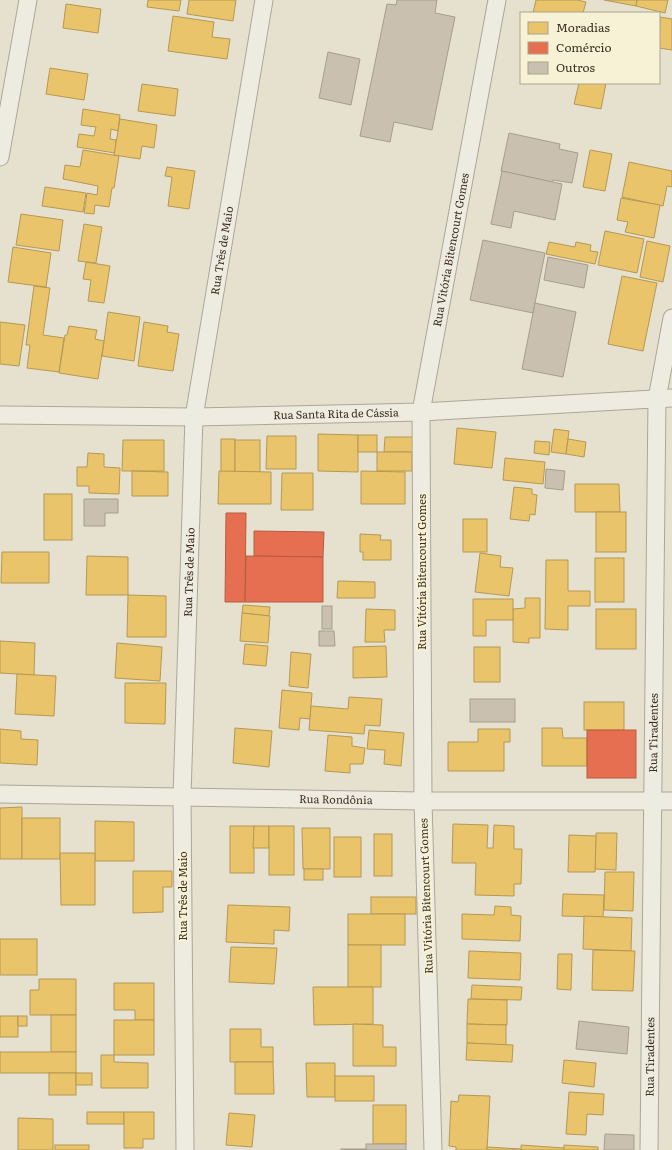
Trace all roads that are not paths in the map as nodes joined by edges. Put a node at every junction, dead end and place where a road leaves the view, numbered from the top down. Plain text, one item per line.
1 (28, 0) edge
2 (264, 0) edge
3 (498, 0) edge
4 (0, 157) edge
5 (672, 318) edge
6 (664, 398) edge
7 (421, 412) junction
8 (0, 415) edge
9 (194, 417) junction
10 (0, 794) edge
11 (182, 796) junction
12 (423, 801) junction
13 (653, 801) junction
14 (672, 801) edge
15 (185, 1150) edge
16 (433, 1150) edge
17 (648, 1150) edge

1 - 4 street
2 - 9 street, Rua Três de Maio
3 - 7 street, Rua Vitória Bitencourt Gomes
5 - 6 street, Rua Tiradentes
6 - 7 street, Rua Santa Rita de Cássia
6 - 13 street, Rua Tiradentes
7 - 9 street, Rua Santa Rita de Cássia
7 - 12 street, Rua Vitória Bitencourt Gomes
8 - 9 street, Rua Santa Rita de Cássia
9 - 11 street, Rua Três de Maio
10 - 11 street, Rua Rondônia
11 - 12 street, Rua Rondônia
11 - 15 street, Rua Três de Maio
12 - 13 street, Rua Rondônia
12 - 16 street, Rua Vitória Bitencourt Gomes
13 - 14 street, Rua Rondônia
13 - 17 street, Rua Tiradentes

